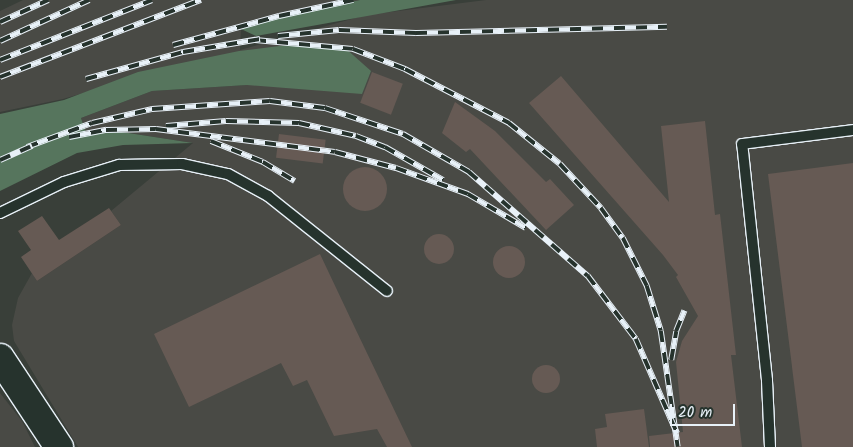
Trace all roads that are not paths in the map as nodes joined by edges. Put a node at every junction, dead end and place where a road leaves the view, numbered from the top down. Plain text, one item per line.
1 (853, 130) edge
2 (0, 213) edge
3 (387, 291) dead end
4 (0, 358) edge
5 (59, 447) edge
6 (770, 447) edge

1 - 6 lane
2 - 3 lane
4 - 5 street

